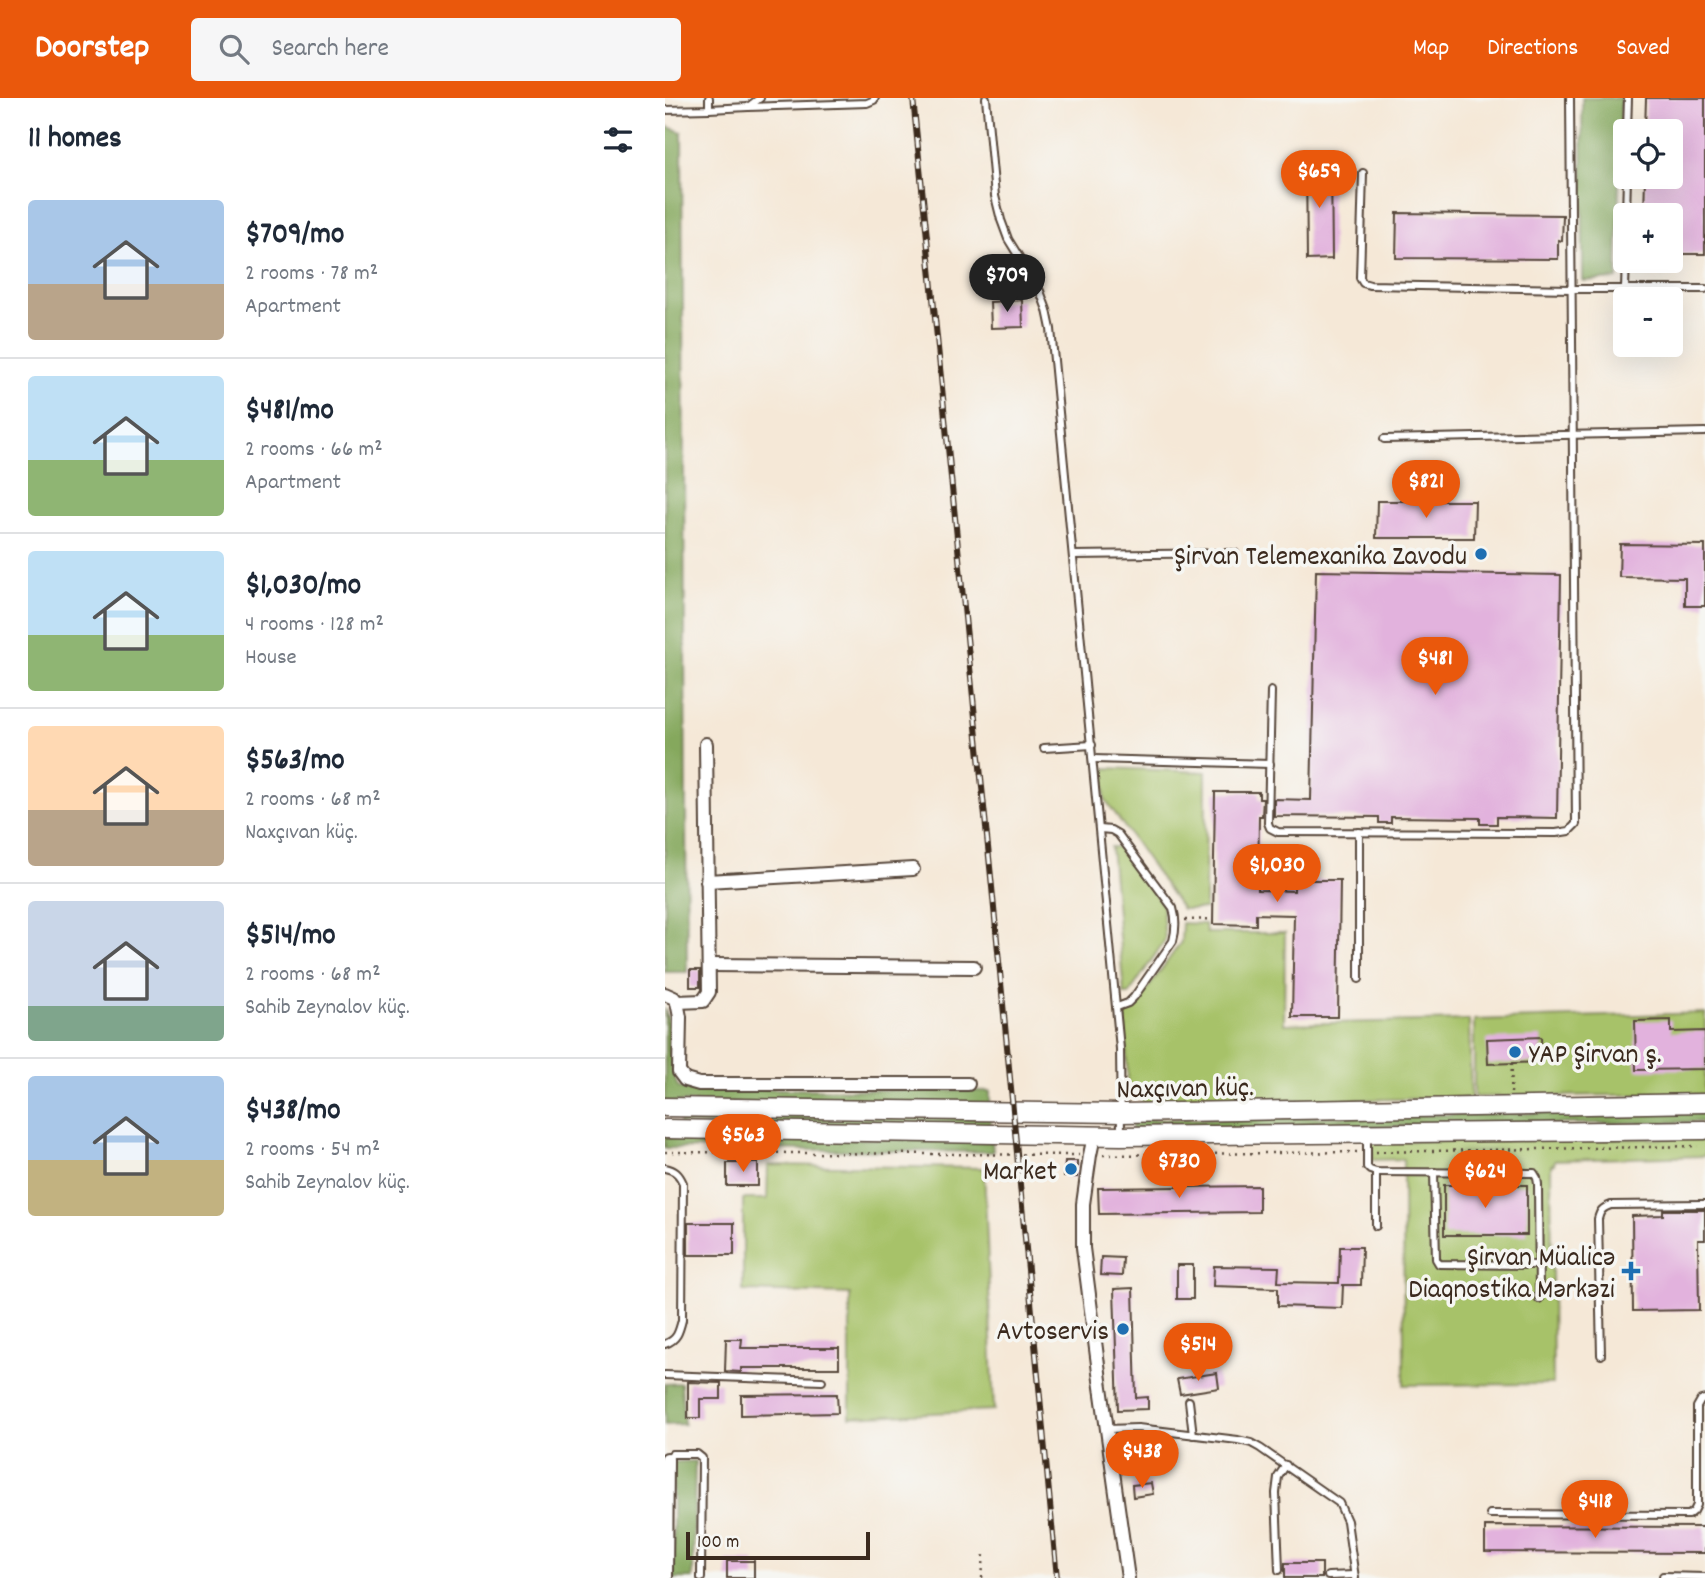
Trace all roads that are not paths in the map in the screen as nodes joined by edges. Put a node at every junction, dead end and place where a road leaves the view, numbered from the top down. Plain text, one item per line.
1 (709, 98) edge
2 (760, 98) edge
3 (875, 98) edge
4 (986, 98) edge
5 (1570, 98) edge
6 (1628, 98) edge
7 (748, 107) junction
8 (709, 109) junction
9 (665, 110) edge
10 (1627, 119) edge
11 (1363, 173) dead end
12 (1572, 289) junction
13 (1613, 289) edge
14 (1683, 289) edge
15 (1705, 289) edge
16 (1705, 432) edge
17 (1572, 433) junction
18 (1384, 439) dead end
19 (1235, 553) dead end
20 (1073, 555) junction
21 (1271, 691) dead end
22 (706, 744) dead end
23 (1092, 745) junction
24 (1044, 748) dead end
25 (1094, 759) junction
26 (1270, 764) junction
27 (1100, 829) junction
28 (1359, 832) junction
29 (913, 869) dead end
30 (708, 881) junction
31 (709, 965) junction
32 (974, 967) dead end
33 (1359, 979) dead end
34 (665, 994) edge
35 (677, 1002) junction
36 (1117, 1006) junction
37 (968, 1084) dead end
38 (1705, 1103) edge
39 (665, 1107) edge
40 (1122, 1113) junction
41 (665, 1129) edge
42 (1705, 1130) edge
43 (1094, 1136) junction
44 (1121, 1136) junction
45 (1367, 1143) junction
46 (665, 1168) edge
47 (1375, 1172) junction
48 (1434, 1172) junction
49 (1705, 1204) edge
50 (1377, 1226) dead end
51 (1538, 1265) junction
52 (1539, 1299) dead end
53 (665, 1344) edge
54 (1601, 1356) dead end
55 (665, 1375) edge
56 (822, 1381) dead end
57 (1705, 1399) edge
58 (1189, 1401) dead end
59 (1107, 1429) junction
60 (1193, 1435) junction
61 (667, 1459) joint
62 (1286, 1465) junction
63 (1490, 1514) dead end
64 (1279, 1570) dead end
65 (1328, 1576) dead end
66 (1354, 1576) edge
67 (1663, 1576) dead end
68 (1705, 1577) edge
69 (666, 1578) edge
70 (701, 1578) edge
71 (1128, 1578) edge

1 - 8 lane
2 - 7 lane
3 - 7 lane
4 - 20 lane
5 - 12 lane
6 - 10 lane
7 - 8 lane
8 - 9 lane
11 - 12 lane
12 - 13 lane
12 - 17 lane
14 - 15 lane
16 - 17 lane
17 - 18 lane
17 - 28 lane
19 - 20 lane
20 - 23 lane
21 - 26 lane
22 - 30 street
23 - 24 lane
23 - 25 lane
25 - 26 lane
25 - 27 lane
26 - 28 lane
27 - 36 lane
27 - 36 lane
28 - 33 lane
29 - 30 street
30 - 31 street
31 - 32 street
31 - 35 street
34 - 35 street
35 - 37 street
36 - 40 lane
38 - 40 main road, Naxçıvan küç.
39 - 40 main road, Naxçıvan küç.
40 - 44 lane
41 - 43 main road, Naxçıvan küç.
42 - 45 main road, Naxçıvan küç.
43 - 44 main road, Naxçıvan küç.
43 - 59 street
44 - 45 main road, Naxçıvan küç.
45 - 47 lane
46 - 53 lane
47 - 48 lane
47 - 50 lane
48 - 51 lane
48 - 51 lane
49 - 54 lane
51 - 52 lane
55 - 56 lane
57 - 63 lane
58 - 60 lane
59 - 60 lane
59 - 71 street
60 - 62 lane
61 - 69 street
61 - 70 lane
62 - 64 lane
62 - 66 lane
65 - 66 lane
67 - 68 lane

